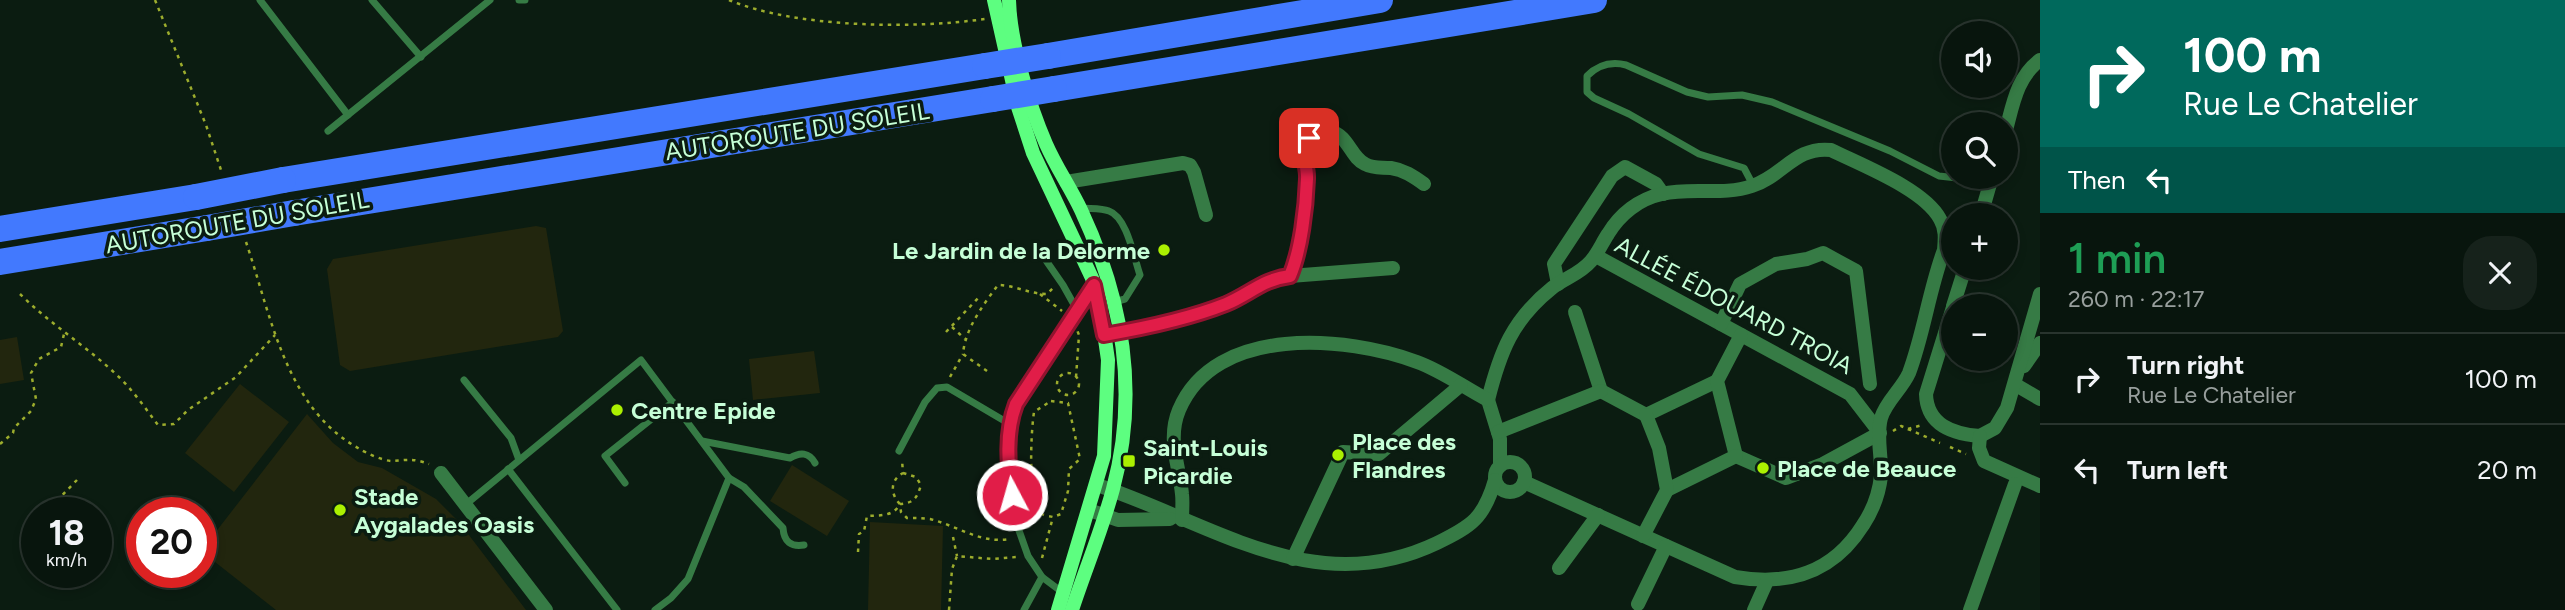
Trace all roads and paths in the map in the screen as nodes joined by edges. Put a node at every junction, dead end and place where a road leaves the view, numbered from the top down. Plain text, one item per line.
1 (155, 0) edge
2 (260, 0) edge
3 (373, 0) edge
4 (490, 0) edge
5 (519, 0) edge
6 (525, 0) edge
7 (729, 0) edge
8 (1009, 0) edge
9 (1380, 0) edge
10 (1594, 0) edge
11 (991, 2) edge
12 (421, 57) junction
13 (2040, 60) edge
14 (2011, 112) edge
15 (348, 115) junction
16 (328, 131) dead end
17 (223, 176) dead end
18 (1941, 176) edge
19 (1066, 182) junction
20 (1424, 184) dead end
21 (1753, 186) junction
22 (1662, 194) junction
23 (1080, 208) junction
24 (1206, 215) dead end
25 (0, 229) edge
26 (245, 240) dead end
27 (1036, 246) dead end
28 (1595, 256) junction
29 (0, 262) edge
30 (1393, 268) dead end
31 (1290, 276) junction
32 (1060, 280) junction
33 (1558, 284) junction
34 (1094, 285) junction
35 (20, 294) dead end
36 (1040, 294) junction
37 (2040, 294) edge
38 (1115, 302) junction
39 (984, 305) junction
40 (1100, 305) junction
41 (1077, 310) junction
42 (1575, 312) dead end
43 (1072, 319) junction
44 (1721, 324) junction
45 (951, 326) junction
46 (64, 332) junction
47 (946, 332) dead end
48 (1120, 332) junction
49 (276, 334) junction
50 (1104, 335) junction
51 (1741, 335) junction
52 (965, 340) junction
53 (2040, 343) edge
54 (1941, 346) edge
55 (963, 354) junction
56 (987, 370) dead end
57 (1076, 377) junction
58 (464, 380) dead end
59 (2017, 380) junction
60 (1717, 381) junction
61 (1870, 384) junction
62 (1461, 385) junction
63 (947, 387) junction
64 (1601, 391) junction
65 (1063, 394) junction
66 (1850, 394) junction
67 (1892, 398) junction
68 (2040, 399) edge
69 (1488, 400) junction
70 (1060, 401) junction
71 (673, 402) junction
72 (1646, 415) junction
73 (1936, 422) junction
74 (1009, 423) junction
75 (1499, 435) junction
76 (1880, 436) junction
77 (1980, 436) junction
78 (702, 441) junction
79 (0, 444) edge
80 (899, 451) joint
81 (1736, 456) junction
82 (519, 460) junction
83 (815, 463) dead end
84 (508, 469) junction
85 (1503, 469) junction
86 (441, 473) joint
87 (903, 473) junction
88 (729, 478) junction
89 (76, 480) dead end
90 (625, 483) dead end
91 (2015, 484) dead end
92 (1097, 485) junction
93 (2040, 486) edge
94 (1518, 487) junction
95 (1113, 490) junction
96 (1667, 490) junction
97 (61, 497) edge
98 (900, 504) junction
99 (1488, 504) junction
100 (466, 505) junction
101 (1089, 510) junction
102 (1105, 515) junction
103 (1598, 515) junction
104 (1053, 517) junction
105 (1182, 520) junction
106 (1643, 536) junction
107 (953, 537) dead end
108 (1021, 538) junction
109 (804, 545) dead end
110 (1666, 546) junction
111 (858, 552) dead end
112 (957, 556) junction
113 (1028, 556) junction
114 (1293, 559) junction
115 (1559, 568) dead end
116 (1040, 574) junction
117 (1767, 581) junction
118 (1062, 592) junction
119 (1638, 604) dead end
120 (546, 610) edge
121 (617, 610) edge
122 (655, 610) edge
123 (949, 610) edge
124 (1024, 610) edge
125 (1058, 610) edge
126 (1071, 610) edge
127 (1754, 610) edge
128 (1970, 610) edge

1 - 17 path
2 - 15 lane
3 - 12 lane
4 - 12 lane
5 - 6 lane
7 - 11 path
8 - 19 main road
9 - 25 highway, AUTOROUTE DU SOLEIL, bridge
10 - 29 highway, AUTOROUTE DU SOLEIL, bridge
11 - 34 main road
12 - 15 lane
13 - 14 street
15 - 16 lane
18 - 21 lane
19 - 23 main road
19 - 24 street
20 - 31 street
21 - 22 street
21 - 67 street
22 - 28 street
22 - 33 street
23 - 38 main road
23 - 38 lane
26 - 49 path
27 - 32 lane
28 - 33 street
28 - 44 street, ALLÉE ÉDOUARD TROIA
30 - 31 street
31 - 48 street
32 - 36 path
32 - 41 lane
33 - 69 street
34 - 40 main road
34 - 41 lane
35 - 46 path
36 - 39 path
36 - 43 path
37 - 59 street
38 - 40 lane
38 - 48 main road
39 - 45 path
39 - 52 path
40 - 50 main road
41 - 43 lane
42 - 64 street
43 - 57 path
43 - 74 lane
44 - 51 street, ALLÉE ÉDOUARD TROIA
44 - 61 street
45 - 47 path
45 - 52 path
46 - 49 path
46 - 79 path
48 - 50 street
48 - 95 main road
49 - 86 path
50 - 92 main road
51 - 60 street
51 - 66 street, ALLÉE ÉDOUARD TROIA
52 - 55 path
53 - 59 street
54 - 73 street
55 - 56 path
55 - 63 path
57 - 65 path
57 - 65 path
58 - 82 lane
59 - 68 street
59 - 77 street
60 - 72 street
60 - 81 street
61 - 66 street, ALLÉE ÉDOUARD TROIA
61 - 67 street, ALLÉE ÉDOUARD TROIA
62 - 69 street
62 - 105 street
62 - 114 street
63 - 74 lane
63 - 80 lane
64 - 72 street
64 - 75 street
65 - 70 path
66 - 76 street, ALLÉE ÉDOUARD TROIA
67 - 76 street
69 - 75 street
70 - 104 path
70 - 104 path
71 - 78 lane
71 - 82 lane
71 - 90 lane
72 - 96 street
73 - 76 path
73 - 77 street
74 - 108 lane
75 - 85 street
76 - 81 street
76 - 117 street
77 - 93 street
78 - 83 lane
78 - 88 lane
80 - 87 path
81 - 96 street
82 - 84 lane
84 - 100 lane
84 - 121 lane
85 - 94 street
85 - 94 street
85 - 99 street
86 - 100 street
87 - 98 path
87 - 98 path
88 - 109 lane
88 - 122 lane
89 - 97 path
91 - 128 street
92 - 95 street
92 - 101 main road
94 - 99 street
94 - 103 street
95 - 102 main road
95 - 105 street
96 - 106 street
98 - 108 path
98 - 111 path
99 - 114 street
100 - 120 street
101 - 102 street
101 - 118 main road
102 - 105 street
102 - 126 main road
103 - 106 street
103 - 115 street
104 - 116 path
105 - 114 street
106 - 110 street
107 - 112 path
108 - 113 lane
110 - 117 street
110 - 119 street
112 - 113 path
112 - 123 path
113 - 116 lane
116 - 118 lane
116 - 124 lane
117 - 127 street
118 - 125 main road
118 - 126 street

